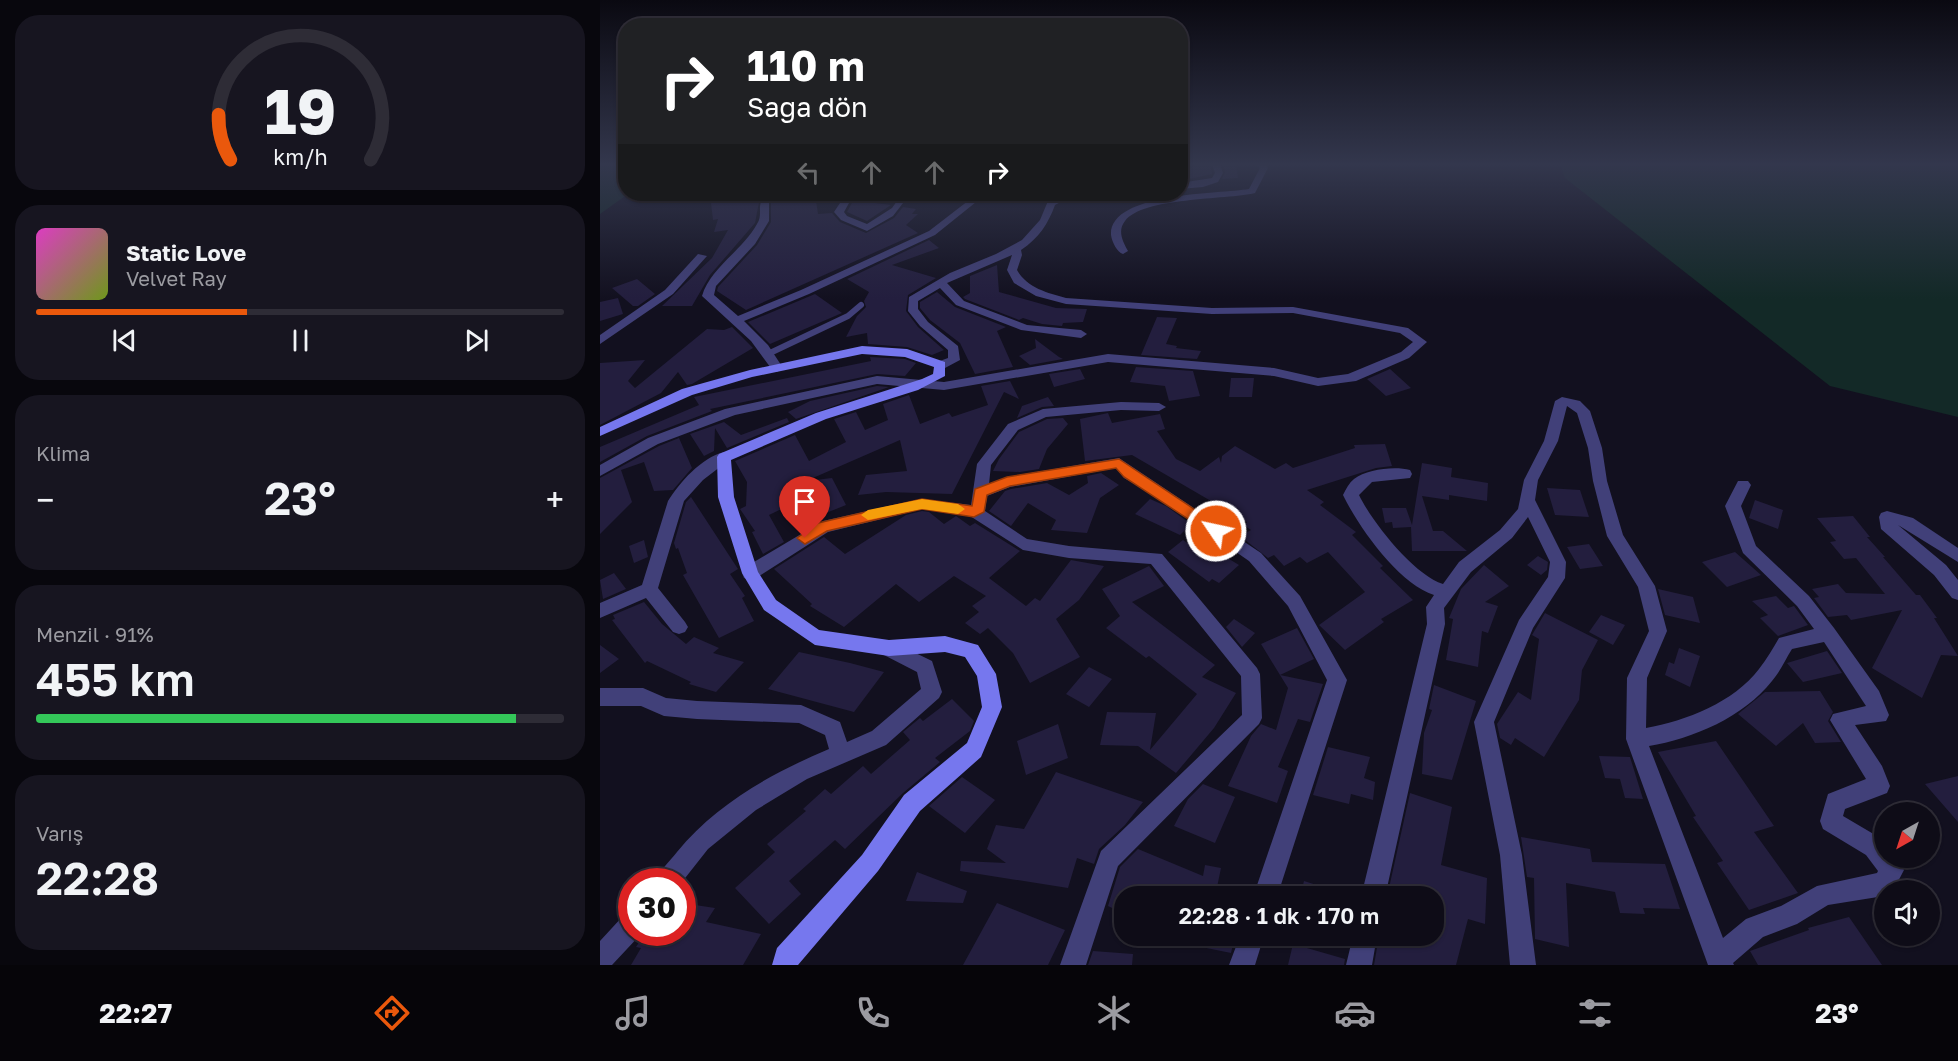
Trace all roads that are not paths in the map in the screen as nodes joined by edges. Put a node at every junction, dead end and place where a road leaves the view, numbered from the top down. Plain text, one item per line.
1 (764, 209) edge
2 (841, 209) edge
3 (895, 209) edge
4 (963, 209) edge
5 (1050, 209) edge
6 (1132, 209) edge
7 (1016, 249) junction
8 (1123, 251) dead end
9 (702, 256) dead end
10 (941, 283) junction
11 (861, 305) dead end
12 (735, 321) junction
13 (1081, 334) dead end
14 (600, 340) edge
15 (774, 361) junction
16 (941, 365) junction
17 (921, 385) junction
18 (1159, 407) dead end
19 (600, 432) edge
20 (724, 458) junction
21 (600, 471) edge
22 (1405, 474) dead end
23 (1743, 485) dead end
24 (980, 493) junction
25 (1528, 502) junction
26 (974, 512) junction
27 (1958, 556) edge
28 (750, 573) junction
29 (649, 589) junction
30 (1444, 591) junction
31 (1958, 593) edge
32 (600, 610) edge
33 (679, 627) dead end
34 (1828, 633) junction
35 (889, 648) junction
36 (600, 697) edge
37 (1636, 739) junction
38 (841, 755) junction
39 (678, 868) edge
40 (1269, 886) edge
41 (1376, 886) edge
42 (618, 940) edge
43 (1249, 946) edge
44 (1363, 946) edge
45 (600, 959) edge
46 (1719, 962) edge
47 (785, 965) edge
48 (1073, 965) edge
49 (1242, 965) edge
50 (1359, 965) edge
51 (1523, 965) edge

1 - 12 street
2 - 3 street
4 - 12 street
5 - 7 street
6 - 8 street
7 - 10 street
7 - 17 street
9 - 14 street
10 - 13 street
10 - 16 street
11 - 15 lane
12 - 15 street
15 - 16 street
15 - 19 street
16 - 17 street
17 - 20 street
17 - 21 street
18 - 24 street
20 - 28 street
20 - 29 street
22 - 30 street
23 - 34 street
24 - 26 street
24 - 40 street
25 - 30 street
25 - 37 street
25 - 51 street
26 - 28 street
26 - 48 street
27 - 31 street
28 - 35 street
29 - 32 street
29 - 33 street
30 - 41 street
34 - 37 street
34 - 46 street
35 - 38 street
35 - 47 street
36 - 38 street
37 - 46 street
38 - 39 street
42 - 45 street
43 - 49 street
44 - 50 street

